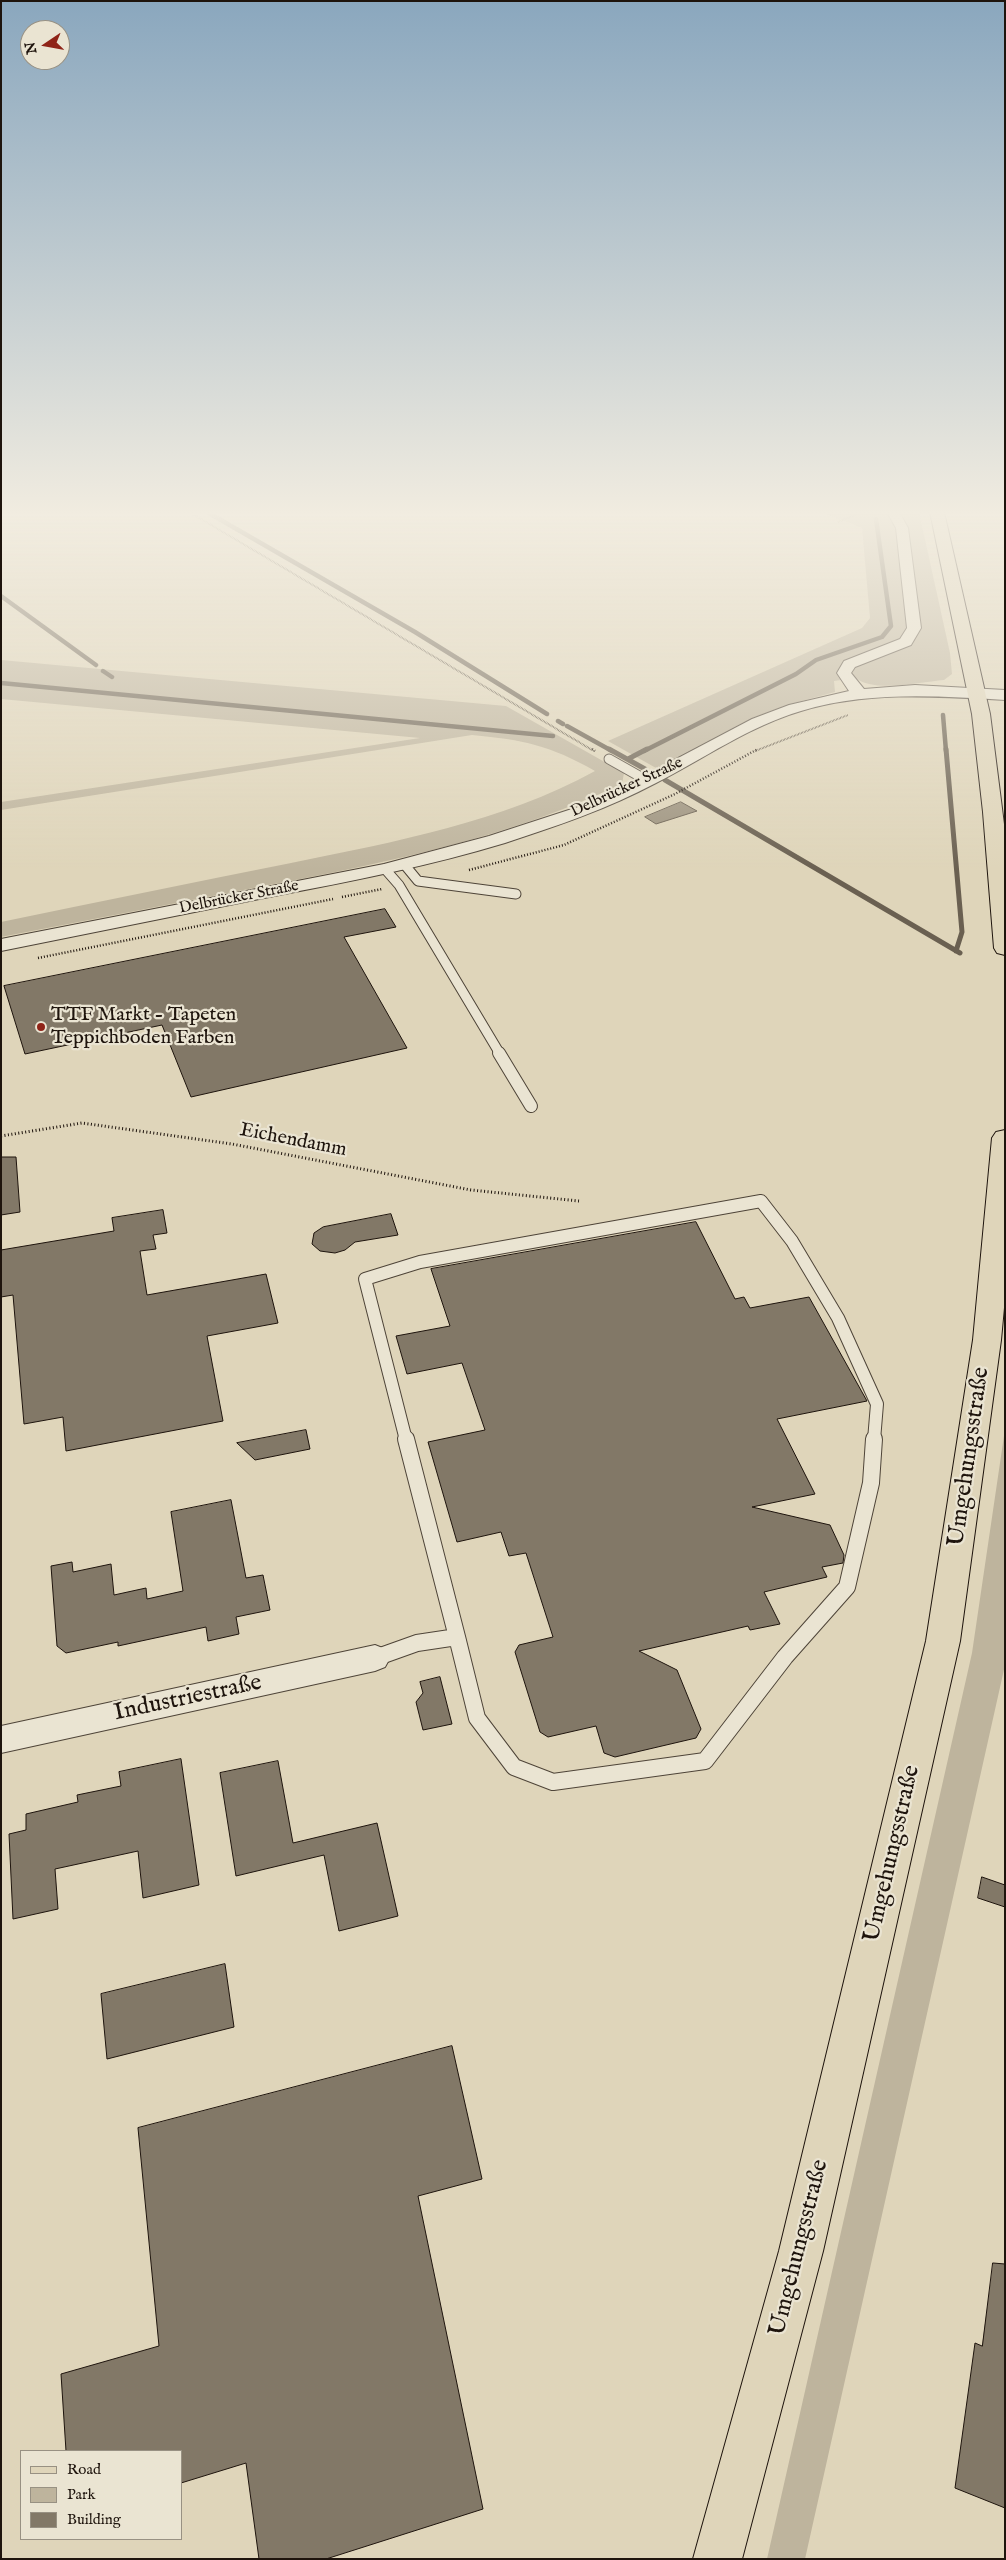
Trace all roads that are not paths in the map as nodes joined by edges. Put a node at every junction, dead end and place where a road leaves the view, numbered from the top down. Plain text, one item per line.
1 (912, 631) edge
2 (964, 631) edge
3 (860, 694) junction
4 (978, 694) junction
5 (1005, 696) edge
6 (609, 759) road end
7 (648, 782) junction
8 (404, 864) junction
9 (385, 869) junction
10 (516, 894) dead end
11 (1, 945) edge
12 (1005, 948) edge
13 (531, 1106) dead end
14 (1005, 1138) edge
15 (457, 1637) junction
16 (375, 1658) joint
17 (1, 1740) edge
18 (717, 2559) edge

1 - 3 street
2 - 4 main road
3 - 4 street, Delbrücker Straße
3 - 7 street, Delbrücker Straße
4 - 5 street, Delbrücker Straße
4 - 12 main road
6 - 7 lane
7 - 8 street, Delbrücker Straße
8 - 9 street, Delbrücker Straße
8 - 10 lane
9 - 11 street, Delbrücker Straße
9 - 13 lane
14 - 18 main road, Umgehungsstraße
15 - 15 lane
15 - 16 lane
16 - 17 street, Industriestraße

